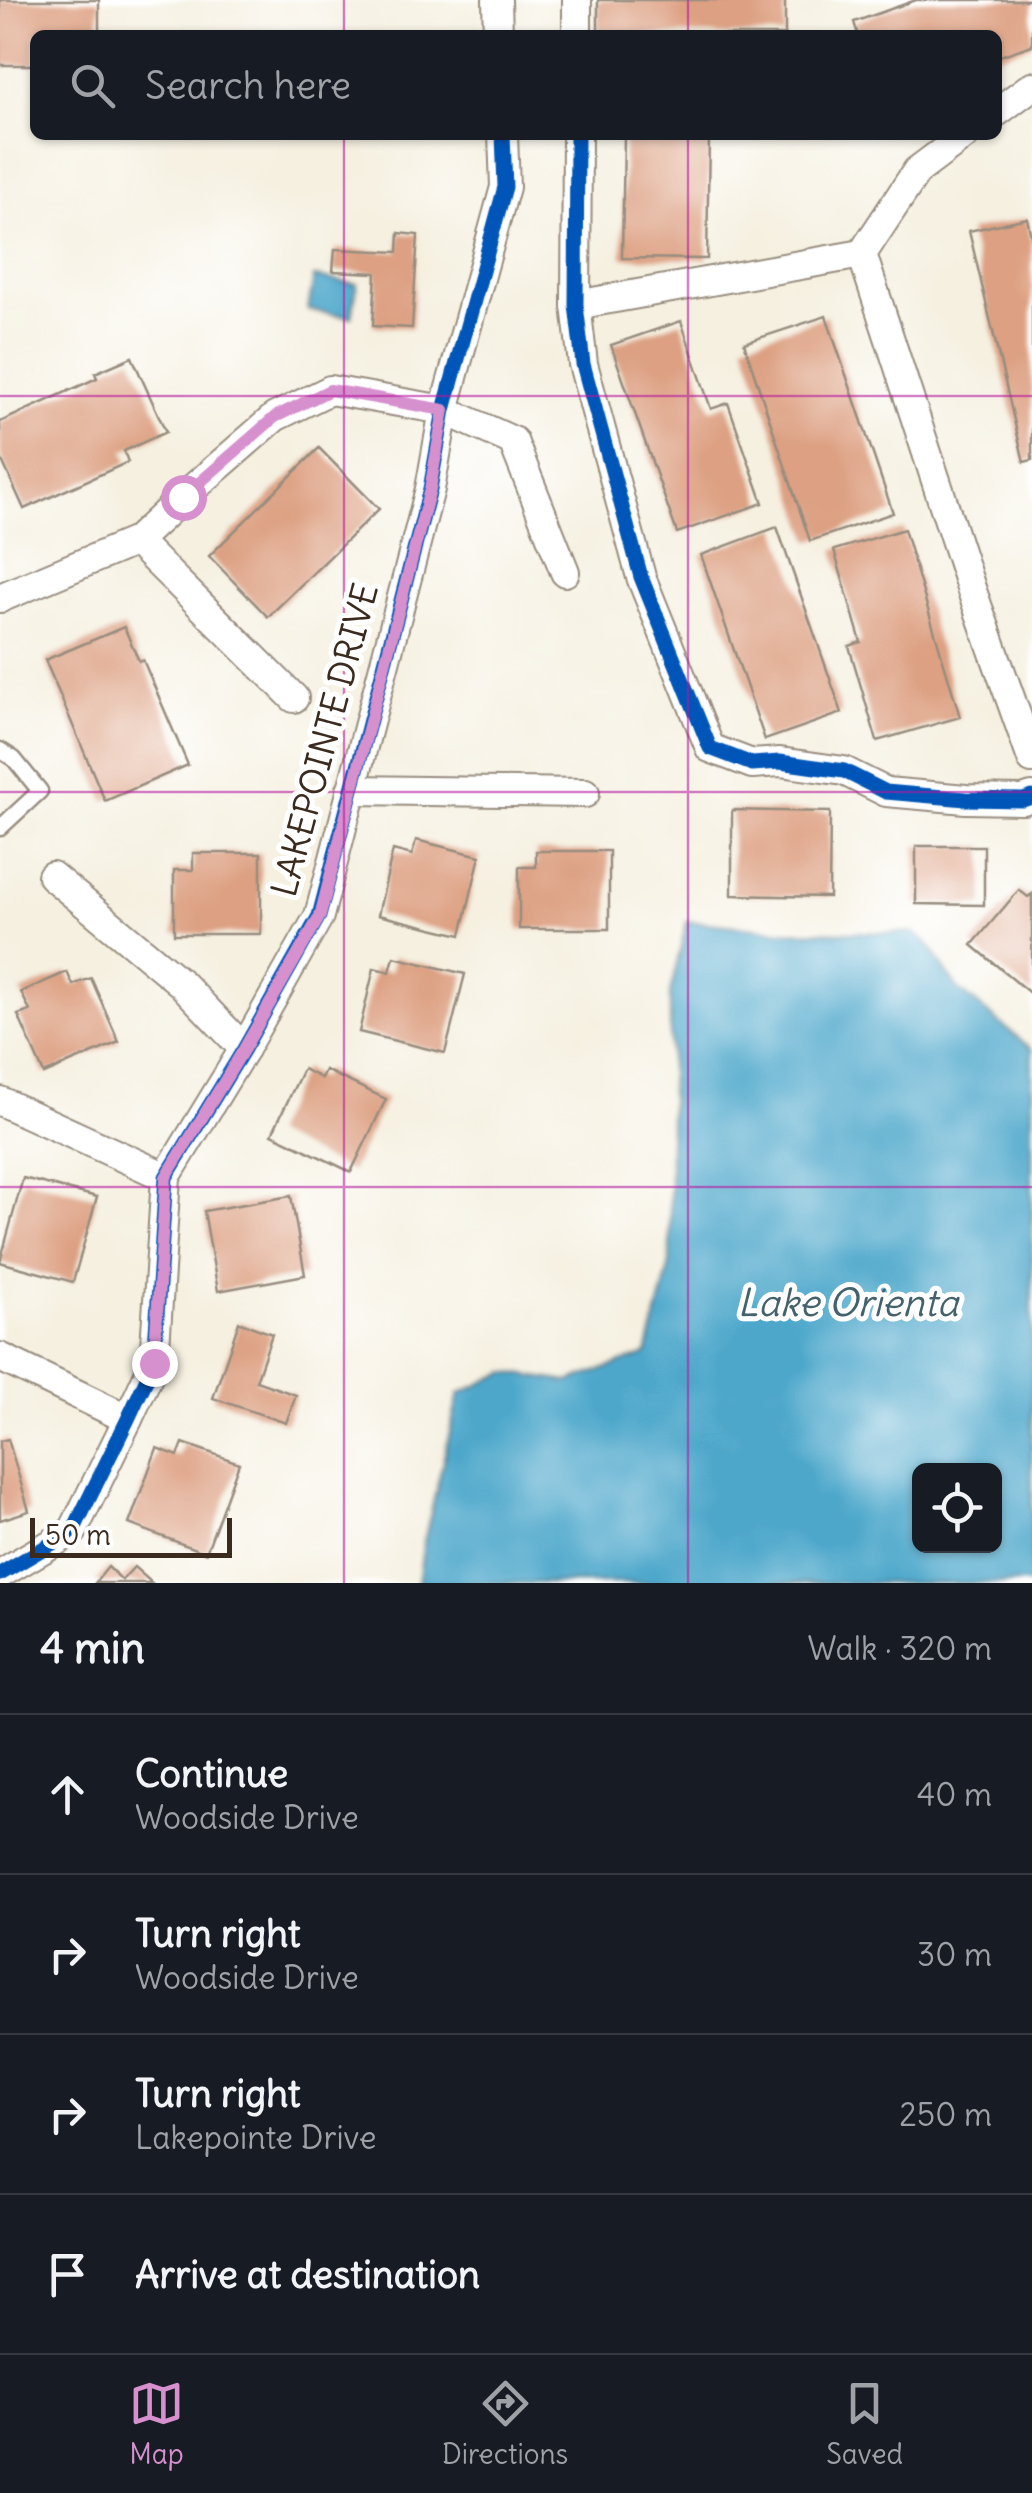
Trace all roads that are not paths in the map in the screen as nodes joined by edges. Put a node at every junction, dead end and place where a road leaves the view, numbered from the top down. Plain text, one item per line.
1 (497, 0) edge
2 (577, 0) edge
3 (498, 30) edge
4 (577, 30) edge
5 (1032, 86) edge
6 (1002, 108) edge
7 (503, 140) edge
8 (577, 140) edge
9 (958, 140) edge
10 (862, 254) junction
11 (576, 305) junction
12 (444, 410) junction
13 (136, 542) junction
14 (566, 572) dead end
15 (0, 598) edge
16 (294, 698) dead end
17 (0, 750) edge
18 (1032, 759) edge
19 (351, 790) junction
20 (585, 793) dead end
21 (1032, 797) edge
22 (0, 828) edge
23 (52, 876) dead end
24 (244, 1049) junction
25 (0, 1101) edge
26 (166, 1177) junction
27 (0, 1357) edge
28 (128, 1419) junction
29 (0, 1574) edge

1 - 3 street
2 - 4 street
5 - 6 street
7 - 12 street, LAKEPOINTE DRIVE
8 - 11 street
9 - 10 street
10 - 11 street
10 - 18 street
11 - 21 street
12 - 13 street
12 - 14 street
12 - 19 street, LAKEPOINTE DRIVE
13 - 15 street
13 - 16 street
17 - 22 lane
19 - 20 street
19 - 24 street, LAKEPOINTE DRIVE
23 - 24 street
24 - 26 street, LAKEPOINTE DRIVE
25 - 26 street
26 - 28 street, LAKEPOINTE DRIVE
27 - 28 street
28 - 29 street, LAKEPOINTE DRIVE

